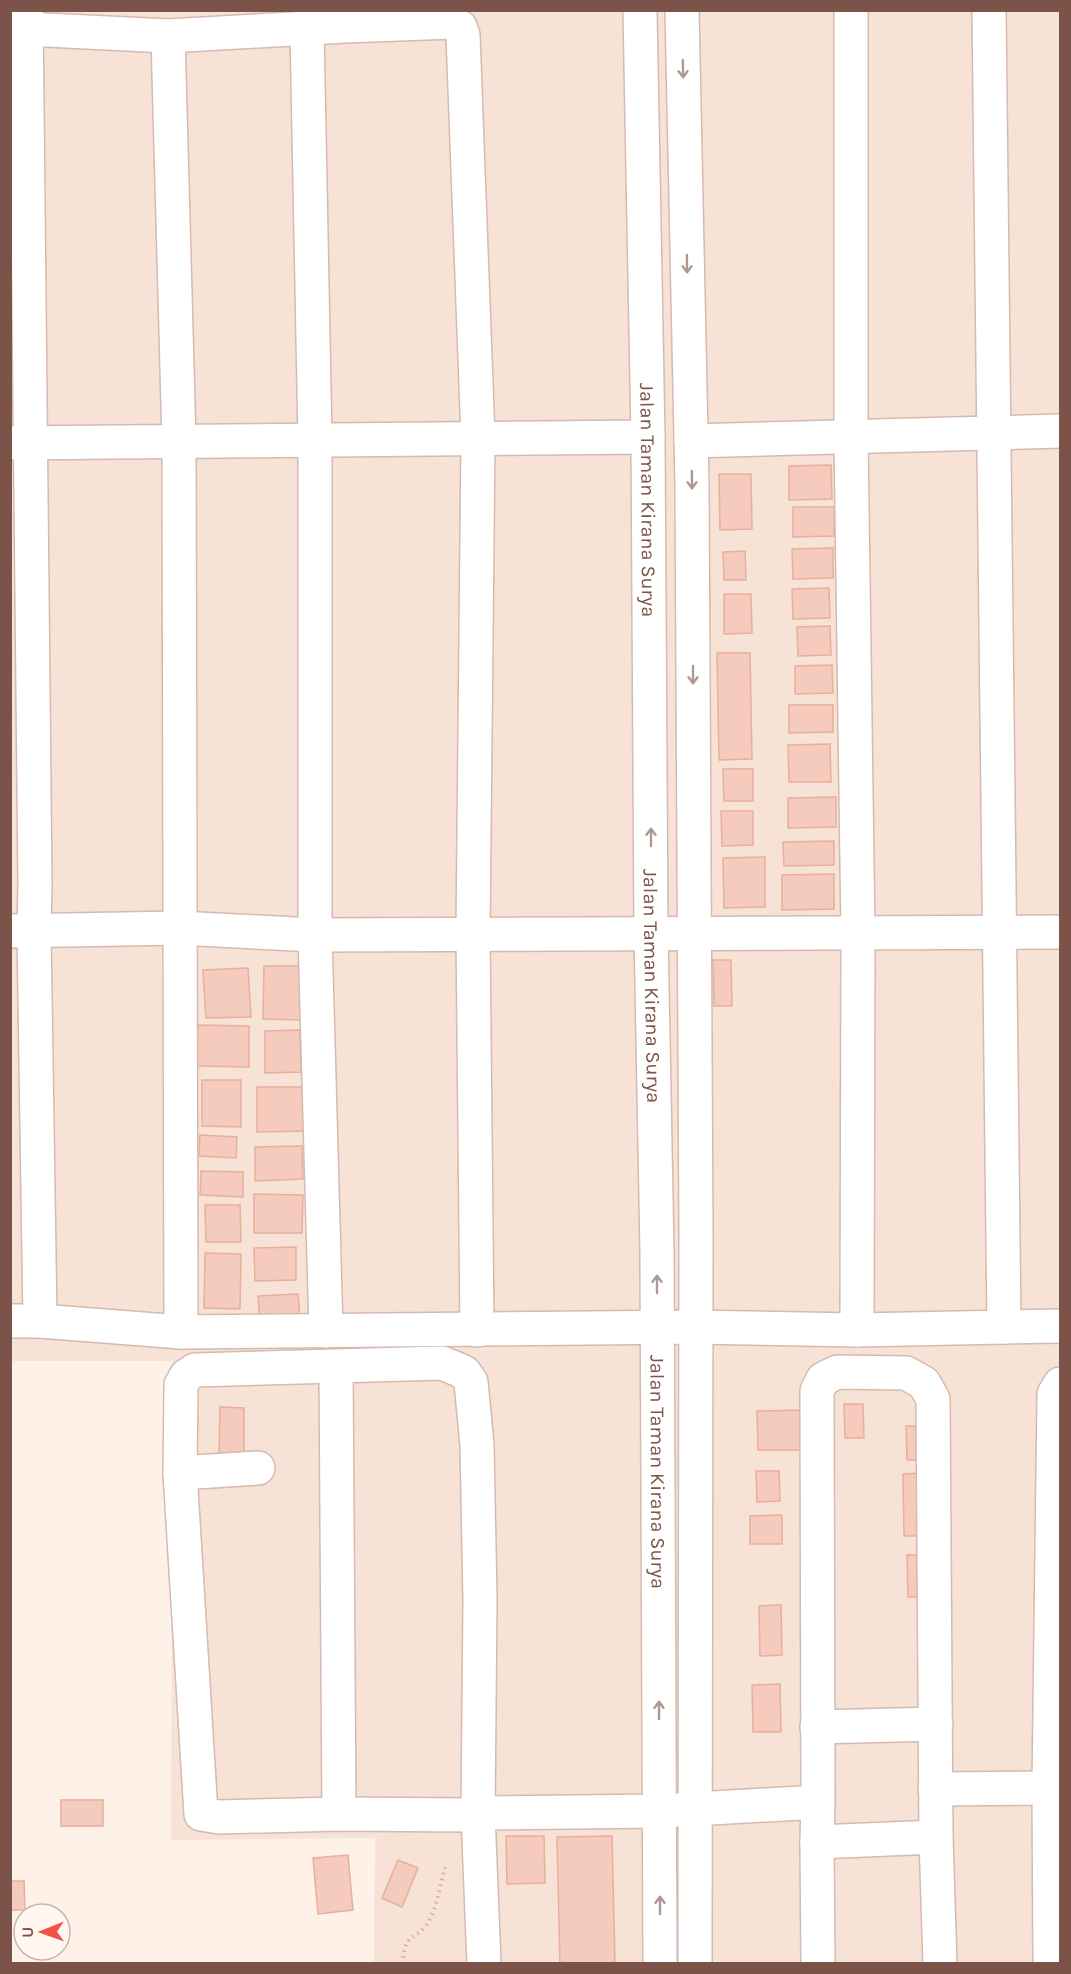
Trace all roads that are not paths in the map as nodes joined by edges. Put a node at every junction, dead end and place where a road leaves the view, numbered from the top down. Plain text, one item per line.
1 (640, 10) edge
2 (682, 10) edge
3 (851, 10) edge
4 (989, 10) edge
5 (21, 24) edge
6 (307, 29) junction
7 (168, 36) junction
8 (1060, 430) edge
9 (992, 432) junction
10 (648, 437) junction
11 (850, 437) junction
12 (478, 438) junction
13 (315, 440) junction
14 (179, 441) junction
15 (691, 441) junction
16 (20, 442) edge
17 (179, 928) junction
18 (22, 931) edge
19 (651, 932) junction
20 (694, 932) junction
21 (999, 932) junction
22 (1060, 932) edge
23 (473, 933) junction
24 (858, 934) junction
25 (315, 935) junction
26 (25, 1321) edge
27 (1060, 1326) edge
28 (694, 1327) junction
29 (1004, 1327) junction
30 (657, 1328) junction
31 (477, 1330) junction
32 (857, 1330) junction
33 (326, 1331) junction
34 (181, 1332) junction
35 (336, 1367) junction
36 (1060, 1384) edge
37 (258, 1468) dead end
38 (180, 1473) junction
39 (936, 1724) junction
40 (817, 1727) junction
41 (1055, 1788) edge
42 (935, 1789) junction
43 (818, 1802) junction
44 (696, 1809) junction
45 (660, 1811) junction
46 (339, 1814) junction
47 (472, 1814) junction
48 (936, 1837) junction
49 (817, 1842) junction
50 (484, 1964) edge
51 (660, 1964) edge
52 (695, 1964) edge
53 (818, 1964) edge
54 (940, 1964) edge
55 (1050, 1964) edge

1 - 10 street, Jalan Taman Kirana Surya
2 -> 15 street, Jalan Taman Kirana Surya
3 - 11 street
4 - 9 street
5 - 7 street
5 - 16 street
6 - 7 street
6 - 12 street
6 - 13 street
7 - 14 street
8 - 9 street
9 - 11 street
9 - 21 street
10 - 12 street
19 -> 10 street, Jalan Taman Kirana Surya
11 - 15 street
11 - 24 street
12 - 13 street
12 - 23 street
13 - 14 street
13 - 25 street
14 - 16 street
14 - 17 street
15 -> 20 street, Jalan Taman Kirana Surya
16 - 18 street
17 - 18 street
17 - 25 street
17 - 34 street
18 - 26 street
19 - 20 street
19 - 23 street
30 -> 19 street, Jalan Taman Kirana Surya
20 - 24 street
20 - 28 street, Jalan Taman Kirana Surya
21 - 22 street
21 - 24 street
21 - 29 street
23 - 25 street
23 - 31 street
24 - 32 street
25 - 33 street
26 - 34 street
27 - 29 street
28 - 30 street
28 - 32 street
28 - 44 street, Jalan Taman Kirana Surya
29 - 32 street
30 - 31 street
45 -> 30 street, Jalan Taman Kirana Surya
31 - 33 street
33 - 34 street
35 - 38 street
35 - 46 street
35 - 47 street
36 - 41 street
37 - 38 street
38 - 46 street
39 - 40 street
39 - 40 street
39 - 42 street
40 - 43 street
41 - 42 street
41 - 55 street
42 - 48 street
43 - 44 street
43 - 49 street
44 - 45 street
44 - 52 street, Jalan Taman Kirana Surya
45 - 47 street
51 -> 45 street, Jalan Taman Kirana Surya
46 - 47 street
47 - 50 street
48 - 49 street
48 - 54 street
49 - 53 street

